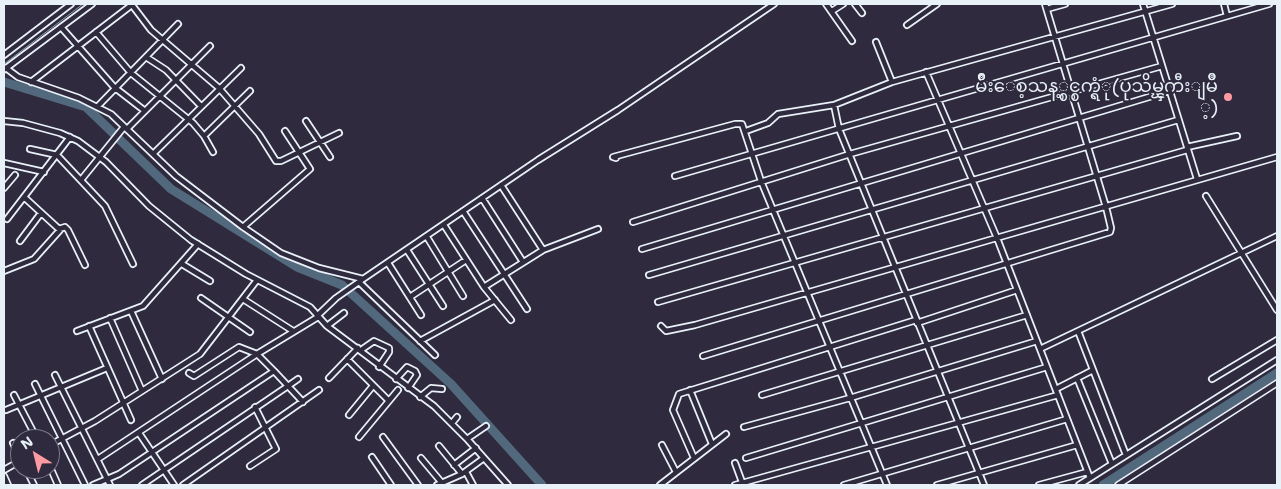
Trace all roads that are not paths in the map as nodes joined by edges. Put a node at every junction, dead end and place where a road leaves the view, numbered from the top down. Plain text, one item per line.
1 (71, 4) edge
2 (92, 4) edge
3 (133, 4) edge
4 (774, 4) edge
5 (826, 4) edge
6 (843, 4) edge
7 (855, 4) edge
8 (937, 4) edge
9 (1065, 4) edge
10 (1143, 4) edge
11 (1172, 4) edge
12 (1224, 4) edge
13 (1270, 4) edge
14 (1046, 6) edge
15 (1145, 11) junction
16 (832, 12) junction
17 (862, 13) dead end
18 (1227, 16) junction
19 (178, 24) dead end
20 (907, 25) dead end
21 (60, 27) junction
22 (96, 32) junction
23 (1056, 37) junction
24 (1153, 37) junction
25 (163, 39) junction
26 (852, 41) dead end
27 (876, 42) dead end
28 (78, 46) junction
29 (210, 46) dead end
30 (4, 55) edge
31 (146, 57) junction
32 (192, 63) junction
33 (1064, 63) junction
34 (1162, 66) junction
35 (241, 68) dead end
36 (5, 69) edge
37 (131, 72) junction
38 (926, 72) junction
39 (176, 80) junction
40 (31, 82) junction
41 (892, 82) junction
42 (114, 87) junction
43 (219, 88) junction
44 (250, 91) dead end
45 (1070, 91) junction
46 (1169, 91) junction
47 (160, 95) junction
48 (938, 99) junction
49 (234, 105) junction
50 (834, 105) junction
51 (98, 106) junction
52 (201, 106) junction
53 (145, 111) junction
54 (1080, 118) junction
55 (186, 120) junction
56 (1178, 120) junction
57 (4, 121) edge
58 (306, 121) dead end
59 (948, 127) junction
60 (124, 128) junction
61 (839, 129) junction
62 (285, 130) dead end
63 (746, 131) junction
64 (338, 133) dead end
65 (204, 136) junction
66 (1237, 136) dead end
67 (70, 137) junction
68 (320, 142) junction
69 (1089, 147) junction
70 (30, 149) dead end
71 (1187, 149) junction
72 (299, 151) junction
73 (212, 152) dead end
74 (753, 152) junction
75 (962, 153) junction
76 (153, 154) junction
77 (850, 154) junction
78 (57, 155) junction
79 (100, 157) junction
80 (330, 157) dead end
81 (1277, 157) edge
82 (616, 158) dead end
83 (4, 163) edge
84 (44, 172) junction
85 (15, 175) dead end
86 (674, 176) dead end
87 (1097, 176) junction
88 (81, 180) junction
89 (1196, 180) junction
90 (761, 181) junction
91 (974, 181) junction
92 (861, 184) junction
93 (501, 185) junction
94 (4, 188) edge
95 (1206, 196) dead end
96 (24, 197) junction
97 (482, 198) junction
98 (1106, 207) junction
99 (984, 208) junction
100 (774, 210) junction
101 (463, 211) junction
102 (872, 211) junction
103 (41, 213) junction
104 (7, 219) dead end
105 (633, 222) dead end
106 (444, 225) junction
107 (243, 227) junction
108 (59, 229) junction
109 (598, 229) dead end
110 (1277, 236) edge
111 (427, 237) junction
112 (785, 237) junction
113 (882, 237) junction
114 (997, 238) junction
115 (20, 242) dead end
116 (198, 244) junction
117 (642, 249) dead end
118 (407, 250) junction
119 (543, 250) junction
120 (1243, 252) junction
121 (466, 260) junction
122 (523, 262) junction
123 (388, 263) junction
124 (796, 263) junction
125 (133, 264) dead end
126 (182, 264) junction
127 (1007, 264) junction
128 (85, 265) dead end
129 (895, 267) junction
130 (4, 271) edge
131 (448, 271) junction
132 (504, 273) junction
133 (649, 275) dead end
134 (257, 280) junction
135 (210, 281) dead end
136 (361, 281) junction
137 (429, 284) junction
138 (484, 287) junction
139 (1017, 290) junction
140 (808, 292) junction
141 (905, 293) junction
142 (463, 296) dead end
143 (410, 297) junction
144 (201, 298) dead end
145 (243, 299) junction
146 (495, 300) junction
147 (658, 302) dead end
148 (443, 306) dead end
149 (527, 309) dead end
150 (131, 310) junction
151 (1277, 310) edge
152 (344, 313) dead end
153 (421, 314) dead end
154 (318, 316) junction
155 (1027, 316) junction
156 (110, 318) junction
157 (229, 318) junction
158 (510, 320) dead end
159 (818, 320) junction
160 (916, 322) junction
161 (89, 326) junction
162 (327, 326) junction
163 (661, 326) dead end
164 (1078, 330) junction
165 (77, 331) dead end
166 (293, 331) junction
167 (250, 332) dead end
168 (1277, 340) edge
169 (420, 341) junction
170 (1037, 341) junction
171 (829, 346) junction
172 (926, 346) junction
173 (1040, 348) junction
174 (359, 349) junction
175 (257, 354) junction
176 (435, 355) dead end
177 (703, 356) dead end
178 (347, 359) junction
179 (1277, 360) edge
180 (379, 367) junction
181 (1047, 367) junction
182 (107, 368) junction
183 (1093, 370) junction
184 (274, 371) junction
185 (937, 372) junction
186 (189, 373) dead end
187 (840, 373) junction
188 (55, 375) dead end
189 (329, 378) dead end
190 (1077, 378) junction
191 (162, 379) junction
192 (298, 379) dead end
193 (396, 379) junction
194 (1212, 379) dead end
195 (35, 384) dead end
196 (1277, 384) edge
197 (288, 386) junction
198 (61, 387) junction
199 (372, 387) junction
200 (408, 388) junction
201 (442, 389) dead end
202 (1056, 389) junction
203 (319, 390) dead end
204 (398, 390) dead end
205 (690, 390) junction
206 (142, 391) junction
207 (14, 395) dead end
208 (762, 395) dead end
209 (1058, 395) junction
210 (41, 396) junction
211 (947, 397) junction
212 (420, 398) junction
213 (850, 398) junction
214 (389, 401) junction
215 (303, 402) junction
216 (123, 403) junction
217 (19, 405) junction
218 (255, 407) junction
219 (6, 410) dead end
220 (349, 415) dead end
221 (457, 417) dead end
222 (1067, 418) junction
223 (131, 420) dead end
224 (452, 423) junction
225 (860, 423) junction
226 (958, 424) junction
227 (486, 426) dead end
228 (744, 427) dead end
229 (82, 428) junction
230 (32, 429) edge
231 (266, 429) junction
232 (139, 433) junction
233 (726, 434) dead end
234 (359, 437) dead end
235 (383, 437) dead end
236 (62, 438) junction
237 (468, 439) junction
238 (712, 444) junction
239 (662, 445) dead end
240 (1077, 445) junction
241 (439, 446) dead end
242 (967, 447) junction
243 (476, 448) junction
244 (873, 448) junction
245 (151, 452) junction
246 (1126, 455) junction
247 (372, 457) dead end
248 (421, 458) dead end
249 (484, 458) junction
250 (694, 458) junction
251 (746, 458) dead end
252 (98, 460) junction
253 (735, 463) dead end
254 (1112, 464) junction
255 (454, 465) junction
256 (250, 466) dead end
257 (164, 470) junction
258 (676, 472) junction
259 (1087, 472) junction
260 (464, 473) junction
261 (882, 474) junction
262 (978, 474) junction
263 (4, 476) edge
264 (1090, 478) junction
265 (108, 479) junction
266 (742, 482) junction
267 (439, 484) edge
268 (8, 485) edge
269 (85, 485) edge
270 (93, 485) edge
271 (110, 485) edge
272 (142, 485) edge
273 (174, 485) edge
274 (183, 485) edge
275 (392, 485) edge
276 (418, 485) edge
277 (473, 485) edge
278 (508, 485) edge
279 (660, 485) edge
280 (734, 485) edge
281 (844, 485) edge
282 (887, 485) edge
283 (937, 485) edge
284 (984, 485) edge
285 (1039, 485) edge
286 (1079, 485) edge
287 (1118, 485) edge

1 - 30 street
2 - 21 street
3 - 22 street
3 - 25 street
4 - 93 street
5 - 16 street
6 - 16 street
7 - 17 street
8 - 20 street
9 - 14 street
10 - 15 street
11 - 15 street
12 - 18 street
13 - 18 street
14 - 23 street
15 - 23 street
15 - 24 street
16 - 26 street
18 - 24 street
19 - 25 street
21 - 28 street
21 - 36 street
22 - 28 street
22 - 37 street
23 - 33 street
23 - 38 street
24 - 33 street
24 - 34 street
25 - 31 street
25 - 32 street
27 - 41 street
28 - 40 street
28 - 42 street
29 - 32 street
31 - 37 street
31 - 39 street
32 - 39 street
32 - 43 street
33 - 45 street
33 - 48 street
34 - 45 street
34 - 46 street
35 - 43 street
36 - 40 street
37 - 42 street
37 - 47 street
38 - 41 street
38 - 48 street
39 - 47 street
39 - 52 street
40 - 51 street
41 - 50 street
42 - 51 street
42 - 53 street
43 - 49 street
43 - 52 street
44 - 49 street
45 - 54 street
45 - 59 street
46 - 54 street
46 - 56 street
47 - 53 street
47 - 55 street
48 - 59 street
48 - 61 street
49 - 65 street
49 - 72 street
50 - 61 street
50 - 63 street
51 - 60 street
52 - 55 street
53 - 60 street
54 - 69 street
54 - 75 street
55 - 65 street
55 - 76 street
56 - 69 street
56 - 71 street
57 - 67 street
58 - 68 street
59 - 75 street
59 - 77 street
60 - 76 street
60 - 79 street
61 - 74 street
61 - 77 street
62 - 72 street
63 - 74 street
63 - 82 street
64 - 68 street
65 - 73 street
66 - 71 street
67 - 78 street
67 - 79 street
68 - 72 street
68 - 80 street
69 - 87 street
69 - 91 street
70 - 78 street
71 - 87 street
71 - 89 street
72 - 107 street
74 - 86 street
74 - 90 street
75 - 91 street
75 - 92 street
76 - 107 street
77 - 90 street
77 - 92 street
78 - 84 street
78 - 88 street
79 - 88 street
79 - 116 street
81 - 89 street
83 - 84 street
84 - 96 street
85 - 94 street
87 - 98 street
87 - 99 street
88 - 125 street
89 - 98 street
90 - 100 street
90 - 105 street
91 - 99 street
91 - 102 street
92 - 100 street
92 - 102 street
93 - 97 street
93 - 119 street
95 - 120 street
96 - 103 street
96 - 104 street
97 - 101 street
97 - 122 street
98 - 114 street
98 - 127 street
99 - 113 street
99 - 114 street
100 - 112 street
100 - 117 street
101 - 106 street
101 - 132 street
102 - 112 street
102 - 113 street
103 - 108 street
103 - 115 street
106 - 111 street
106 - 121 street
107 - 136 street
108 - 128 street
108 - 130 street
109 - 119 street
110 - 120 street
111 - 118 street
111 - 131 street
112 - 124 street
112 - 133 street
113 - 124 street
113 - 129 street
114 - 127 street
114 - 129 street
116 - 126 street
116 - 134 street
118 - 123 street
118 - 137 street
119 - 122 street
120 - 151 street
120 - 164 street
121 - 131 street
121 - 138 street
122 - 132 street
123 - 136 street
123 - 143 street
124 - 140 street
124 - 147 street
126 - 135 street
126 - 150 street
127 - 139 street
127 - 141 street
129 - 140 street
129 - 141 street
131 - 137 street
131 - 142 street
132 - 138 street
132 - 149 street
134 - 145 street
134 - 154 street
136 - 154 street
136 - 169 street
137 - 143 street
137 - 148 street
138 - 146 street
139 - 155 street
139 - 160 street
140 - 159 street
140 - 163 street
141 - 159 street
141 - 160 street
143 - 153 street
144 - 157 street
145 - 157 street
145 - 166 street
146 - 158 street
146 - 169 street
150 - 156 street
150 - 191 street
152 - 162 street
154 - 162 street
154 - 166 street
155 - 170 street
155 - 172 street
156 - 161 street
156 - 206 street
157 - 167 street
157 - 191 street
159 - 171 street
159 - 177 street
160 - 171 street
160 - 172 street
161 - 165 street
161 - 182 street
162 - 174 street
164 - 173 street
164 - 183 street
166 - 175 street
168 - 194 street
169 - 176 street
170 - 173 street
170 - 185 street
171 - 187 street
171 - 205 street
172 - 185 street
172 - 187 street
173 - 181 street
174 - 178 street
174 - 180 street
174 - 180 street
175 - 184 street
175 - 186 street
175 - 232 street
178 - 189 street
178 - 199 street
179 - 246 street
180 - 193 street
181 - 202 street
181 - 211 street
182 - 198 street
182 - 216 street
183 - 190 street
183 - 246 street
184 - 197 street
184 - 245 street
185 - 211 street
185 - 213 street
187 - 208 street
187 - 213 street
188 - 198 street
190 - 202 street
190 - 254 street
191 - 206 street
192 - 197 street
193 - 200 street
193 - 200 street
195 - 210 street
196 - 287 street
197 - 215 street
197 - 218 street
198 - 210 street
198 - 229 street
199 - 214 street
199 - 220 street
200 - 212 street
201 - 212 street
202 - 209 street
203 - 215 street
204 - 214 street
205 - 238 street
205 - 250 street
206 - 216 street
207 - 217 street
209 - 222 street
209 - 226 street
210 - 217 street
210 - 236 street
211 - 225 street
211 - 226 street
212 - 224 street
213 - 225 street
213 - 228 street
214 - 234 street
215 - 231 street
216 - 223 street
216 - 229 street
217 - 219 street
217 - 230 street
218 - 231 street
218 - 257 street
221 - 224 street
222 - 240 street
222 - 242 street
224 - 237 street
225 - 244 street
225 - 251 street
226 - 242 street
226 - 244 street
227 - 237 street
229 - 236 street
229 - 252 street
231 - 256 street
231 - 274 street
232 - 245 street
232 - 252 street
233 - 238 street
235 - 276 street
236 - 269 street
237 - 243 street
238 - 250 street
239 - 258 street
240 - 259 street
240 - 262 street
241 - 255 street
242 - 261 street
242 - 262 street
243 - 249 street
243 - 255 street
244 - 261 street
244 - 266 street
245 - 257 street
245 - 265 street
246 - 254 street
247 - 275 street
248 - 267 street
249 - 260 street
249 - 278 street
250 - 258 street
252 - 265 street
253 - 266 street
254 - 264 street
255 - 260 street
257 - 272 street
257 - 273 street
258 - 279 street
259 - 264 street
259 - 285 street
260 - 267 street
260 - 277 street
261 - 281 street
261 - 282 street
262 - 283 street
262 - 284 street
263 - 268 street
264 - 286 street
265 - 270 street
265 - 271 street
266 - 280 street

